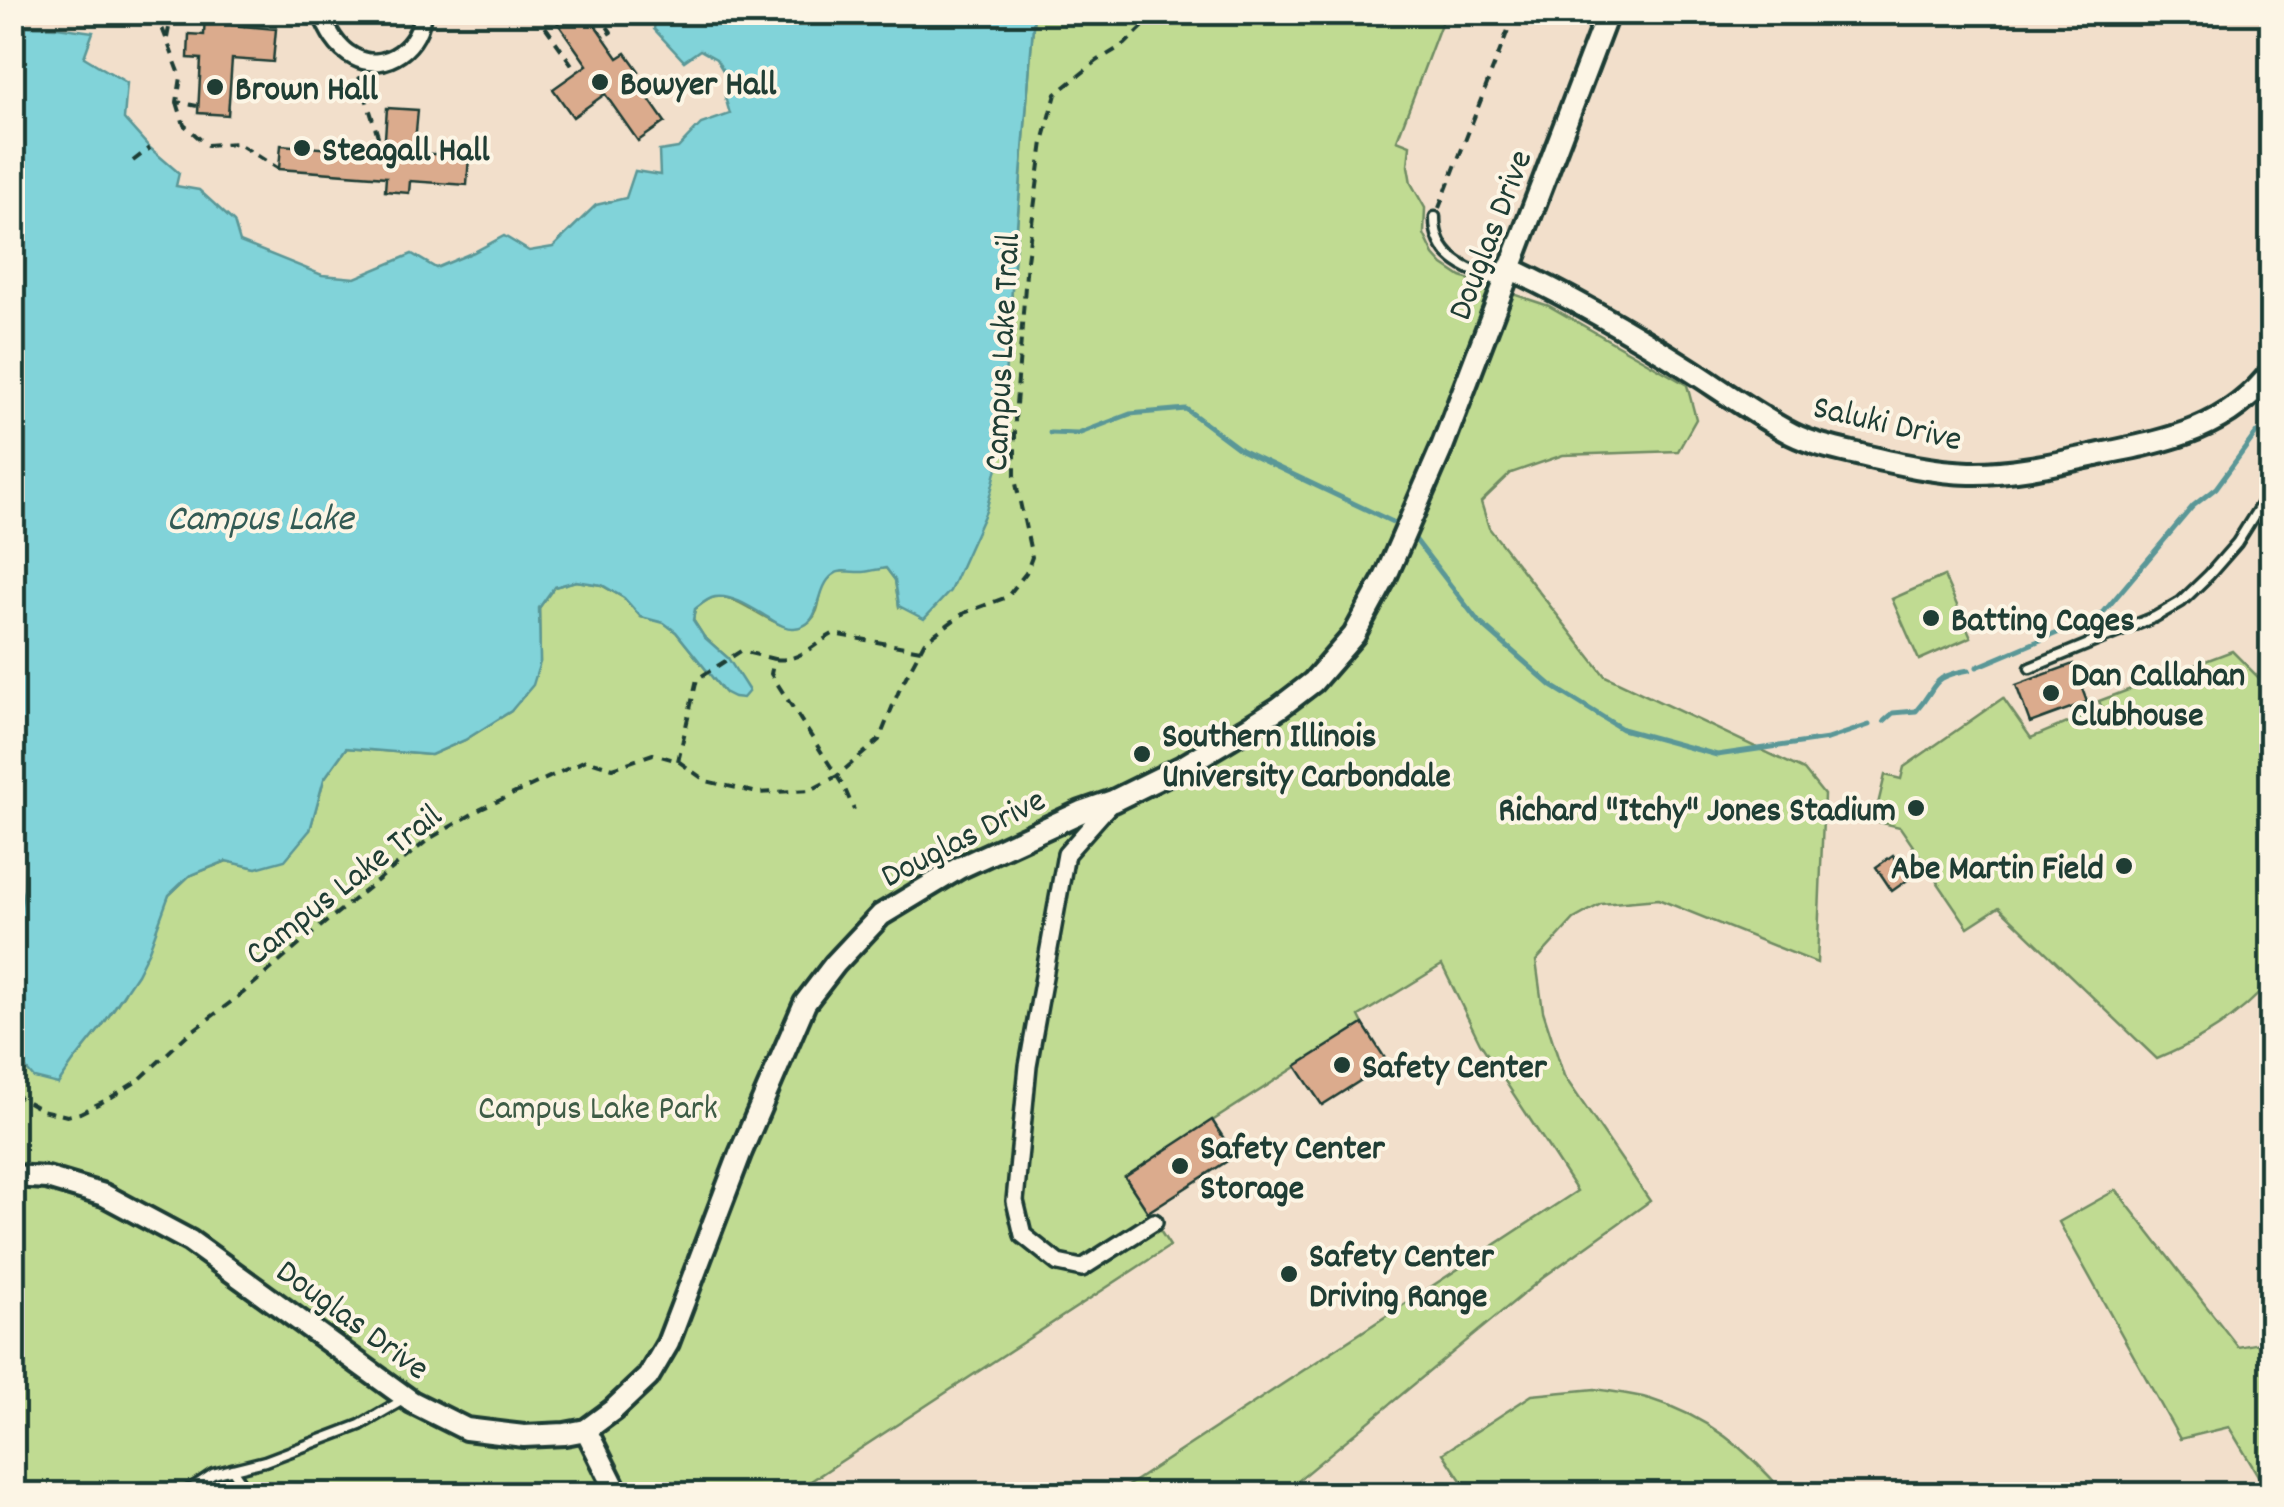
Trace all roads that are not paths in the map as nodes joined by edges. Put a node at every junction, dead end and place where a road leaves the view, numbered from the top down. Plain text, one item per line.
1 (320, 12) edge
2 (422, 12) edge
3 (1608, 12) edge
4 (1435, 217) road end
5 (1506, 275) junction
6 (2268, 382) edge
7 (2272, 487) edge
8 (2030, 668) dead end
9 (1113, 801) junction
10 (12, 1176) edge
11 (1154, 1222) dead end
12 (407, 1398) junction
13 (586, 1430) junction
14 (232, 1469) junction
15 (183, 1494) edge
16 (248, 1494) edge
17 (618, 1494) edge

1 - 2 street
3 - 5 street, Douglas Drive
4 - 5 lane
5 - 6 street, Saluki Drive
5 - 9 street, Douglas Drive
7 - 8 lane
9 - 11 street
9 - 13 street, Douglas Drive
10 - 12 street, Douglas Drive
12 - 13 street, Douglas Drive
12 - 14 lane
13 - 17 street
14 - 15 lane
14 - 16 lane

